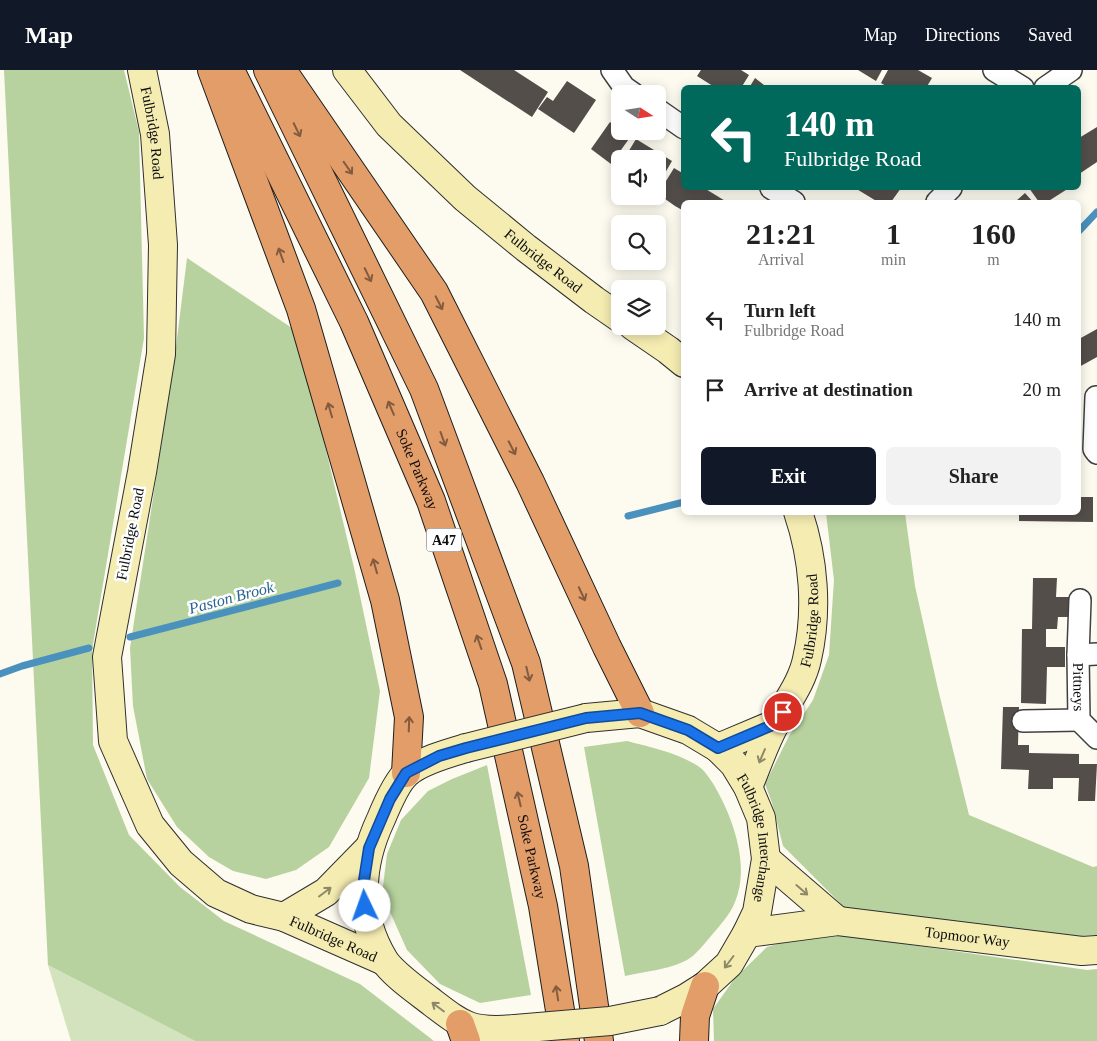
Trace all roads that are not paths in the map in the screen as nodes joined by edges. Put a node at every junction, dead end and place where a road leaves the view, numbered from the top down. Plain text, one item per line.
1 (142, 70) edge
2 (212, 70) edge
3 (230, 70) edge
4 (268, 70) edge
5 (281, 70) edge
6 (347, 70) edge
7 (612, 70) edge
8 (994, 70) edge
9 (1071, 70) edge
10 (623, 85) edge
11 (1018, 85) edge
12 (1049, 85) edge
13 (666, 116) edge
14 (681, 126) edge
15 (774, 190) edge
16 (949, 190) edge
17 (791, 200) edge
18 (939, 200) edge
19 (611, 311) edge
20 (646, 335) edge
21 (681, 361) edge
22 (1096, 397) edge
23 (1090, 450) edge
24 (799, 515) edge
25 (1080, 600) dead end
26 (1088, 654) edge
27 (640, 713) junction
28 (1079, 720) junction
29 (1023, 721) dead end
30 (775, 724) junction
31 (1097, 738) edge
32 (718, 748) junction
33 (406, 773) junction
34 (748, 787) junction
35 (369, 848) junction
36 (766, 859) junction
37 (284, 917) junction
38 (838, 921) junction
39 (747, 933) junction
40 (1097, 950) edge
41 (384, 961) junction
42 (705, 986) junction
43 (463, 1032) edge
44 (564, 1041) edge
45 (599, 1041) edge
46 (694, 1041) edge

1 - 37 street, Fulbridge Road
33 -> 2 highway
44 -> 3 highway, Soke Parkway / A47
4 -> 45 highway, A47
5 -> 27 highway
6 - 19 street, Fulbridge Road
7 - 10 street
8 - 11 street
9 - 12 street
13 - 14 street
15 - 17 street
16 - 18 street
20 - 21 street
22 - 23 street
24 - 30 street, Fulbridge Road
25 - 26 street, Pittneys
26 - 28 street, Pittneys
27 - 32 street, Fulbridge Interchange
27 - 33 street, Fulbridge Interchange, bridge
28 - 29 street, Pittneys
28 - 31 street, Pittneys
30 - 32 street
30 -> 34 street, Fulbridge Road
32 - 34 street, Fulbridge Interchange
33 - 35 street, Fulbridge Interchange
34 - 36 street, Fulbridge Interchange
37 -> 35 street, Fulbridge Road
35 - 41 street, Fulbridge Interchange
36 -> 38 street
36 - 39 street, Fulbridge Interchange
37 - 41 street, Fulbridge Road
38 - 39 street, Topmoor Way
38 - 40 street, Topmoor Way
39 -> 42 street, Fulbridge Interchange
43 -> 41 street, Fulbridge Interchange
42 - 43 street, Fulbridge Interchange, bridge
42 - 46 highway

